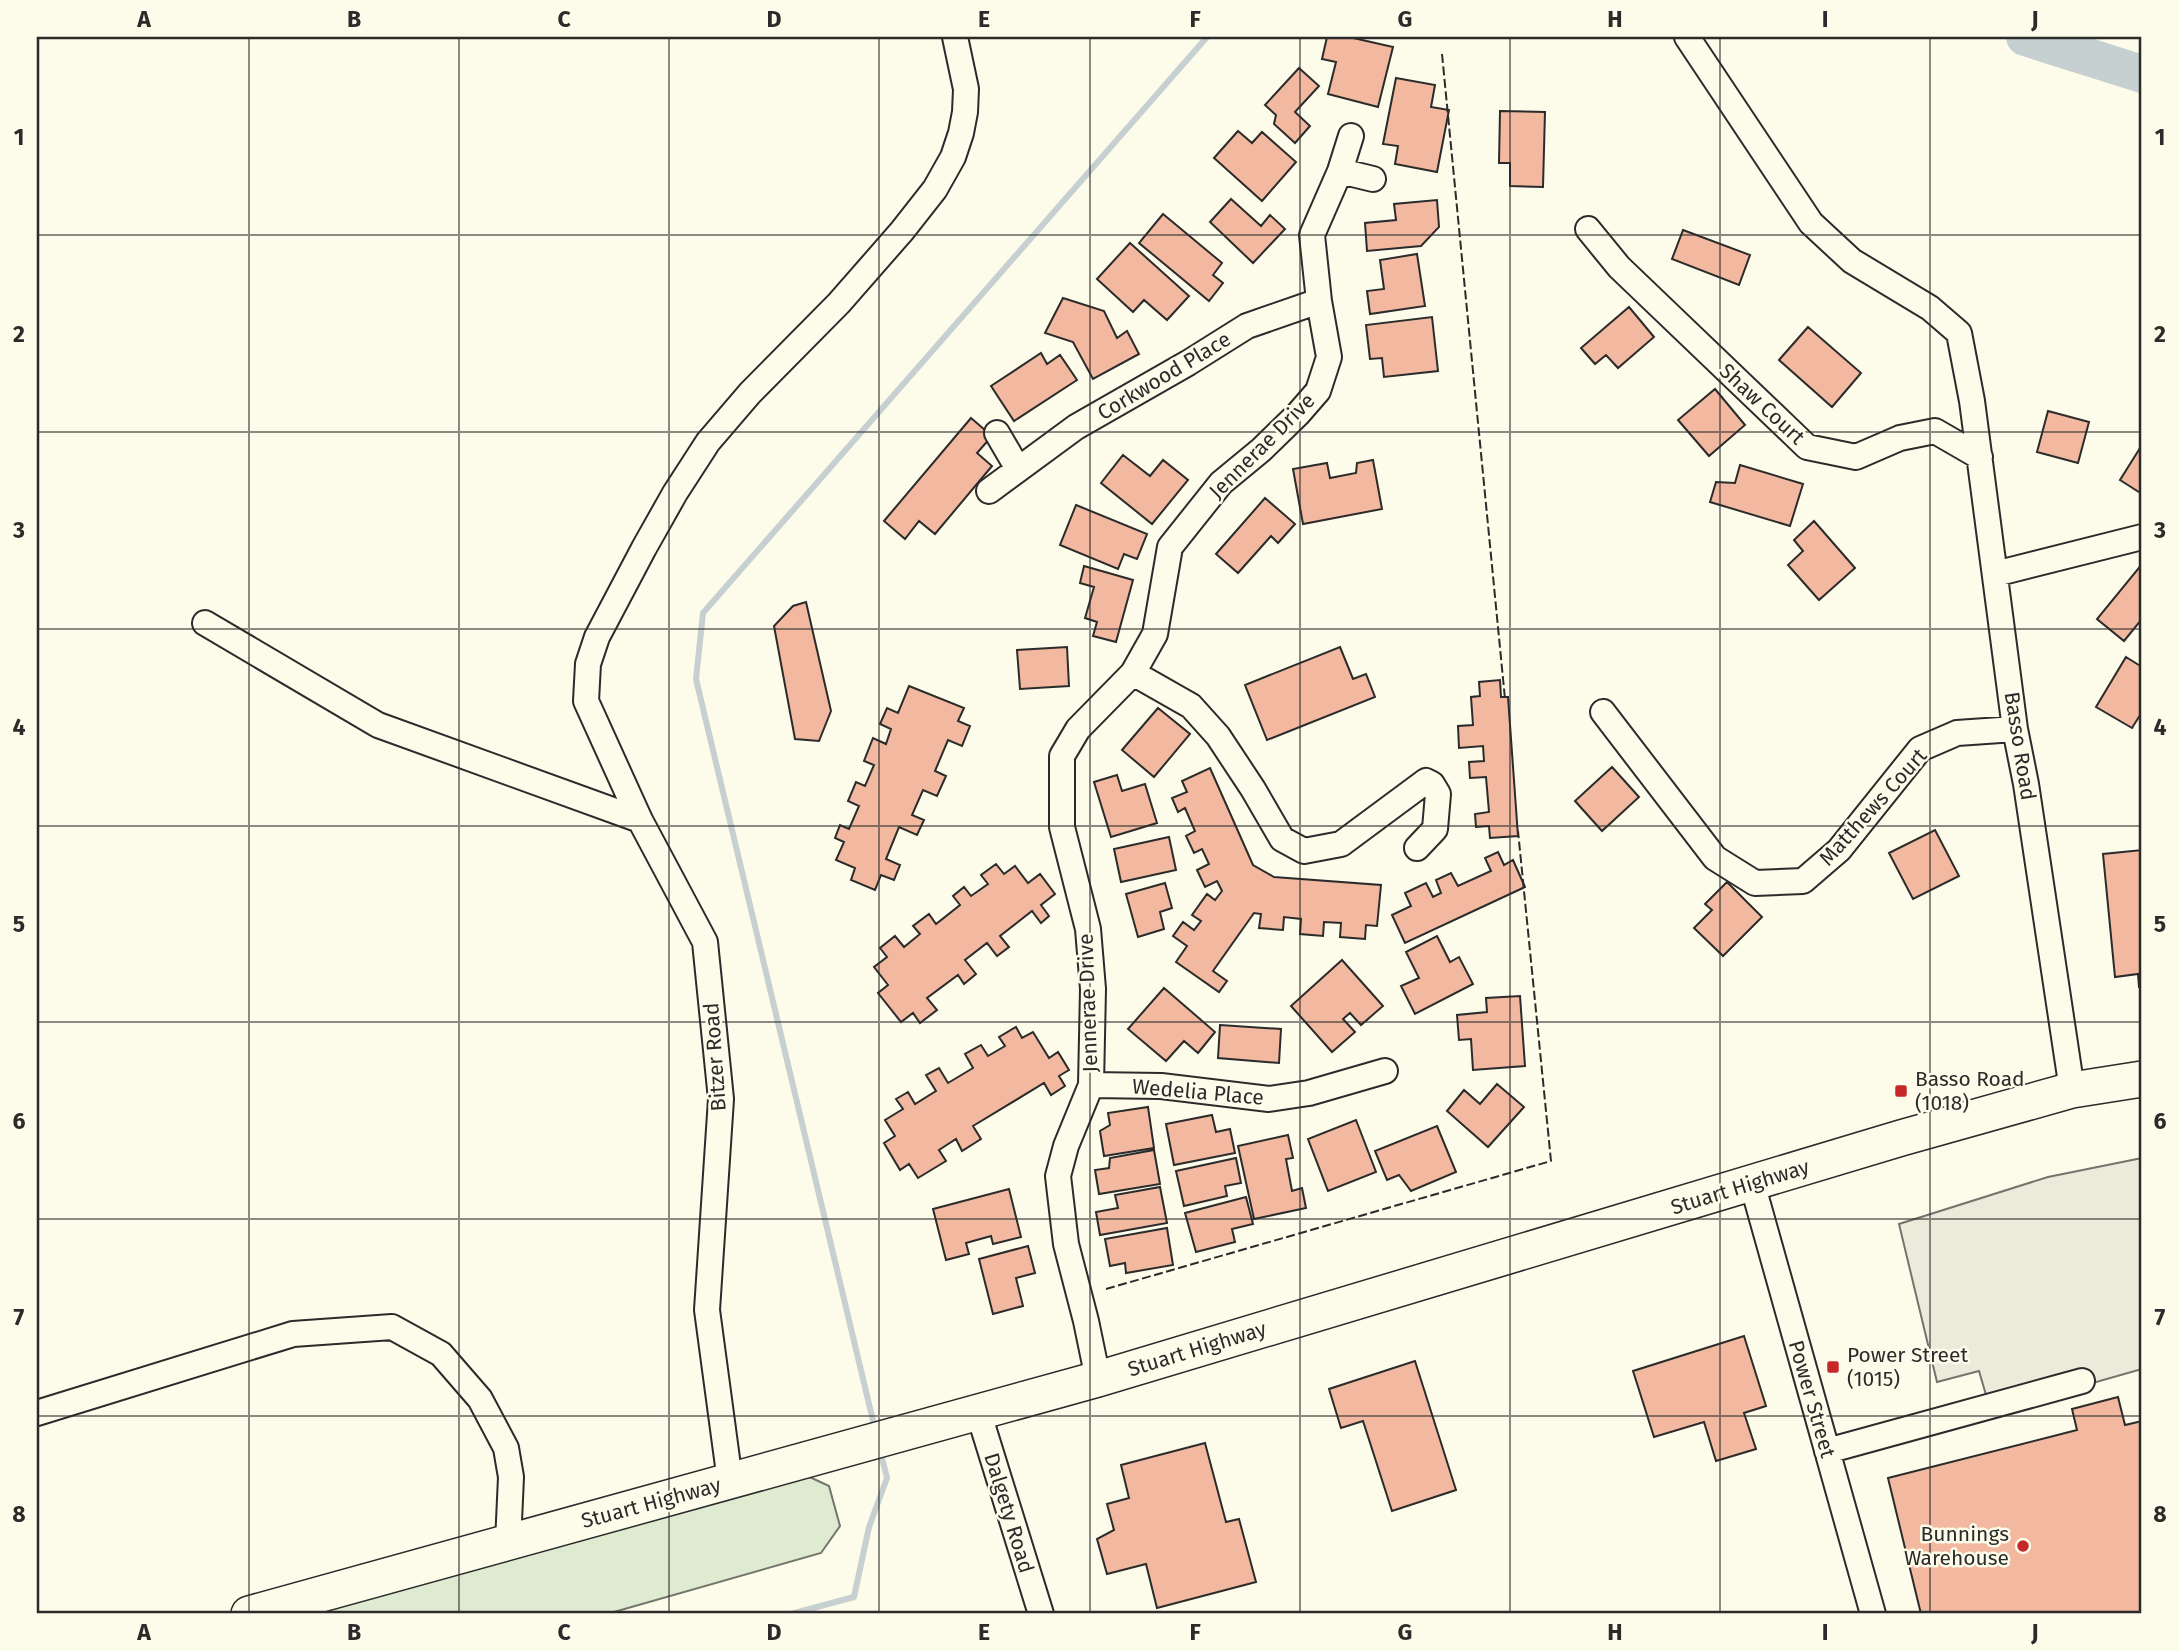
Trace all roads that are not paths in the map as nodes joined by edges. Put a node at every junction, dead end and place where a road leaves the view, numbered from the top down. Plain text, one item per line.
1 (955, 37) edge
2 (1688, 37) edge
3 (1351, 136) dead end
4 (1340, 171) junction
5 (1373, 179) dead end
6 (1588, 229) dead end
7 (1319, 301) junction
8 (997, 433) dead end
9 (1980, 457) junction
10 (1018, 469) junction
11 (989, 491) dead end
12 (2142, 537) edge
13 (1995, 574) junction
14 (205, 623) dead end
15 (1133, 673) junction
16 (1603, 712) dead end
17 (2015, 729) junction
18 (640, 820) junction
19 (1417, 848) dead end
20 (1385, 1071) dead end
21 (2142, 1079) edge
22 (1091, 1085) junction
23 (2072, 1090) junction
24 (1752, 1183) junction
25 (1098, 1379) junction
26 (2082, 1381) dead end
27 (978, 1411) junction
28 (37, 1413) edge
29 (1827, 1451) junction
30 (730, 1481) junction
31 (508, 1543) junction
32 (249, 1614) edge
33 (1041, 1614) edge
34 (1873, 1614) edge

1 - 18 street, Bitzer Road
2 - 9 street, Basso Road
3 - 4 street, Jennerae Drive
4 - 5 street
4 - 7 street, Jennerae Drive
6 - 9 street, Shaw Court
7 - 10 street, Corkwood Place
7 - 15 street, Jennerae Drive
8 - 10 street
9 - 13 street, Basso Road
10 - 11 street, Corkwood Place
12 - 13 street
13 - 17 street, Basso Road
14 - 18 street
15 - 19 street
15 - 22 street, Jennerae Drive
16 - 17 street, Matthews Court
17 - 23 street, Basso Road
18 - 30 street, Bitzer Road
20 - 22 street, Wedelia Place
21 - 23 highway, Stuart Highway
22 - 25 street, Jennerae Drive
23 - 24 highway, Stuart Highway
24 - 25 highway, Stuart Highway
24 - 29 street, Power Street
25 - 27 highway, Stuart Highway
26 - 29 street
27 - 30 highway, Stuart Highway
27 - 33 street, Dalgety Road
28 - 31 street
29 - 34 street, Power Street
30 - 31 highway, Stuart Highway
31 - 32 highway, Stuart Highway

